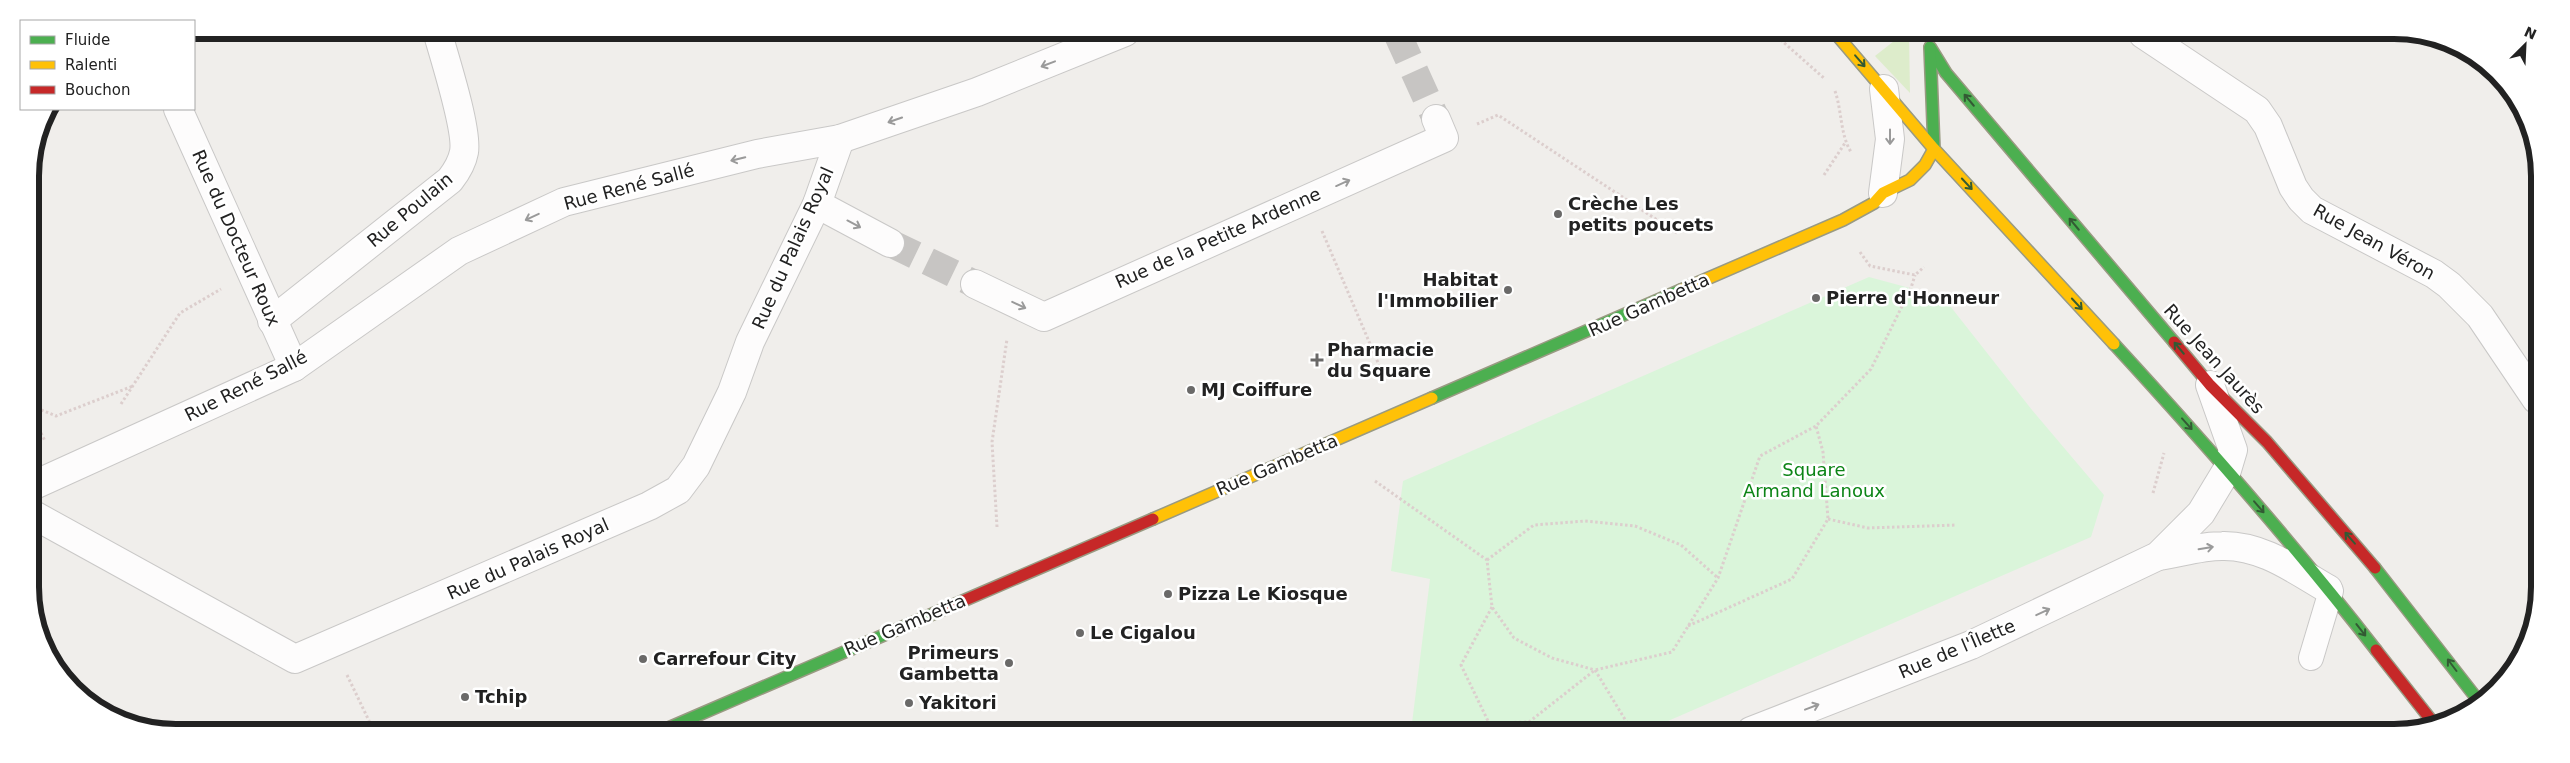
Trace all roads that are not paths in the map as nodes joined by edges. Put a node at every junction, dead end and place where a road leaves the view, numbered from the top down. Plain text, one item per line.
1 (439, 39) edge
2 (1090, 39) edge
3 (1840, 39) edge
4 (1929, 39) edge
5 (2156, 39) edge
6 (1930, 46) junction
7 (1884, 89) junction
8 (178, 110) edge
9 (1440, 128) road end
10 (840, 139) junction
11 (1934, 149) junction
12 (1883, 193) junction
13 (817, 204) junction
14 (890, 243) tunnel mouth
15 (975, 284) tunnel mouth
16 (272, 320) junction
17 (294, 367) junction
18 (2210, 385) junction
19 (2531, 392) edge
20 (2227, 470) junction
21 (39, 483) edge
22 (39, 518) edge
23 (2158, 556) junction
24 (2331, 591) junction
25 (2310, 658) dead end
26 (2476, 697) edge
27 (2431, 720) edge
28 (678, 724) edge
29 (1773, 724) edge

1 - 16 street, Rue Poulain
2 -> 10 street, Rue René Sallé
3 -> 7 main road
4 - 6 main road, Rue Jean Jaurès
5 - 19 street, Rue Jean Véron
6 - 11 main road
18 -> 6 main road, Rue Jean Jaurès
7 - 11 main road
7 -> 12 street
8 - 16 street, Rue du Docteur Roux
15 -> 9 street, Rue de la Petite Ardenne
10 - 13 street, Rue du Palais Royal
10 -> 17 street, Rue René Sallé
11 - 12 main road, Rue Gambetta
11 -> 20 main road
12 - 28 main road, Rue Gambetta
13 -> 14 street
13 - 22 street, Rue du Palais Royal
16 - 17 street, Rue du Docteur Roux
17 - 21 street, Rue René Sallé
18 - 20 street, Rue de l'Îlette
26 -> 18 main road, Rue Jean Jaurès
20 - 23 street, Rue de l'Îlette
20 -> 24 main road
23 -> 24 street, Rue de l'Îlette
29 -> 23 street, Rue de l'Îlette
24 - 25 lane
24 -> 27 main road

